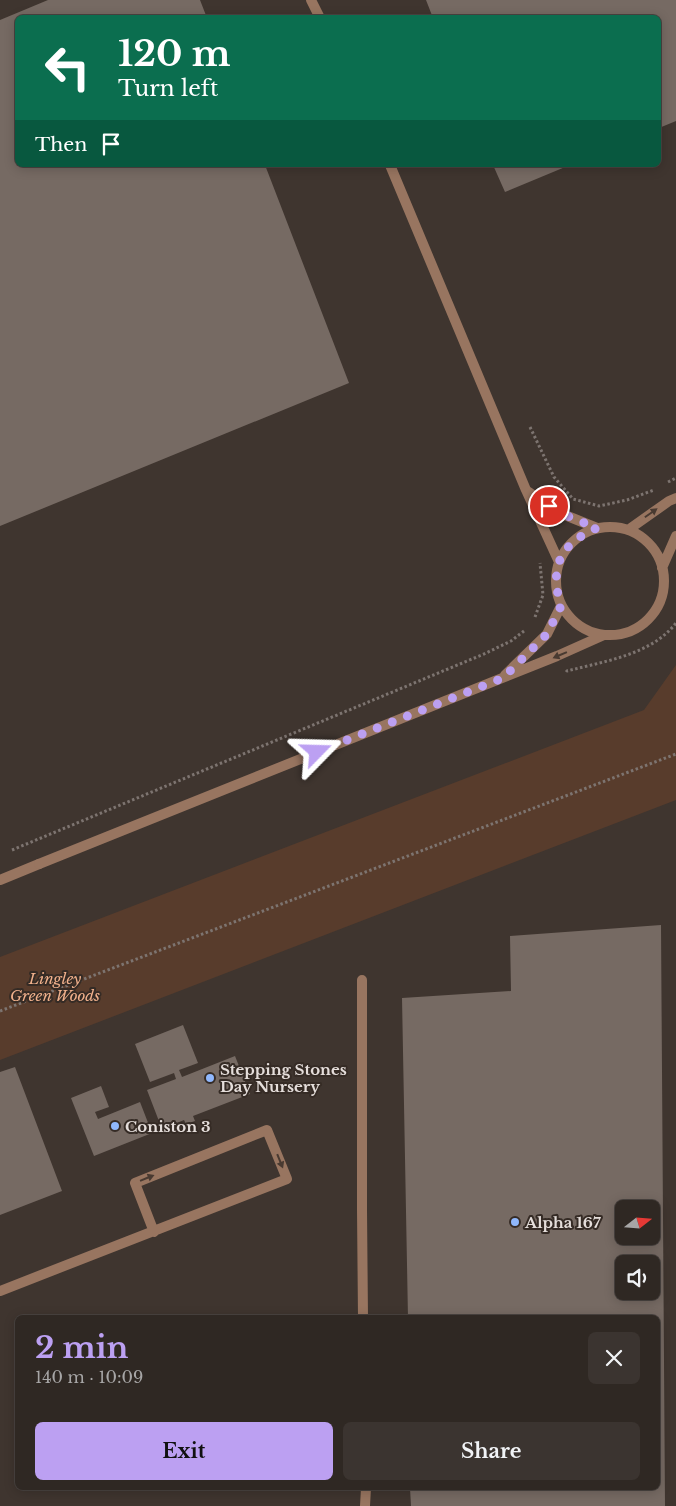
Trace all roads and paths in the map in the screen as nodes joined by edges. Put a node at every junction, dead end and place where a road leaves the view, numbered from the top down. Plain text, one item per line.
1 (311, 0) edge
2 (318, 15) edge
3 (391, 167) edge
4 (530, 427) dead end
5 (676, 478) edge
6 (526, 490) junction
7 (676, 498) edge
8 (597, 528) junction
9 (628, 530) junction
10 (676, 536) edge
11 (540, 561) dead end
12 (559, 562) junction
13 (662, 568) junction
14 (561, 606) junction
15 (533, 624) dead end
16 (676, 625) edge
17 (526, 630) dead end
18 (604, 635) junction
19 (567, 671) dead end
20 (503, 678) junction
21 (676, 754) edge
22 (12, 850) dead end
23 (0, 880) edge
24 (362, 980) dead end
25 (0, 1011) edge
26 (154, 1232) junction
27 (0, 1291) edge
28 (363, 1315) edge
29 (366, 1490) edge
30 (366, 1506) edge

1 - 2 street
3 - 6 street
4 - 5 path
6 - 8 street
6 - 12 street
9 -> 7 street
8 - 9 street
8 - 12 street
9 - 13 street
10 - 13 street
11 - 15 path
12 - 14 street
13 - 18 street
14 - 18 street
14 - 20 street
16 - 19 path
17 - 22 path
18 -> 20 street
20 - 23 street
21 - 25 path
24 - 28 street
26 -> 26 street
26 - 27 street
29 - 30 street

